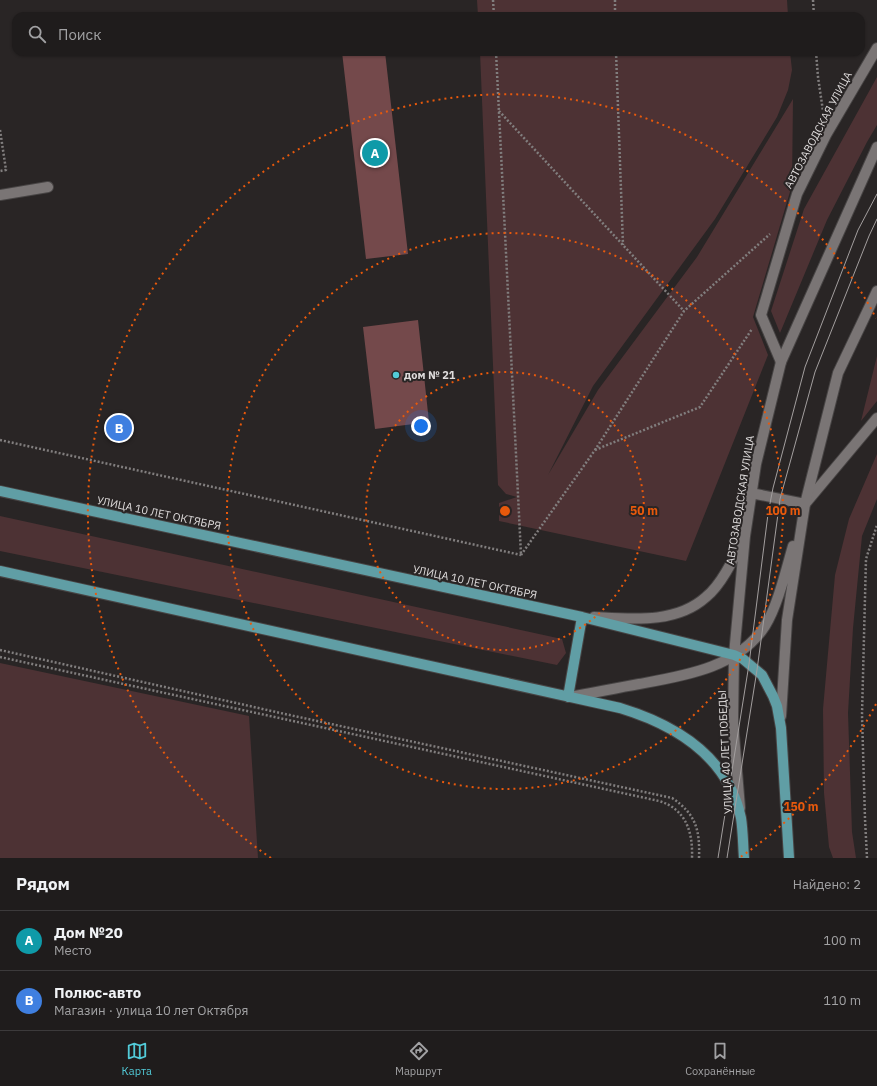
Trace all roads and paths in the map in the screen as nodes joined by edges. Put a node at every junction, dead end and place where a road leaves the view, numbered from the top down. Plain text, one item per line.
1 (493, 0) edge
2 (614, 0) edge
3 (813, 0) edge
4 (494, 12) edge
5 (615, 12) edge
6 (814, 12) edge
7 (877, 48) edge
8 (496, 56) edge
9 (616, 56) edge
10 (816, 56) edge
11 (499, 111) junction
12 (0, 130) edge
13 (826, 135) junction
14 (877, 147) edge
15 (0, 171) edge
16 (48, 187) dead end
17 (0, 195) edge
18 (773, 231) dead end
19 (623, 245) junction
20 (877, 291) edge
21 (684, 312) junction
22 (761, 315) junction
23 (781, 362) junction
24 (877, 418) edge
25 (0, 440) edge
26 (595, 450) junction
27 (0, 491) edge
28 (752, 493) junction
29 (805, 504) junction
30 (877, 525) edge
31 (744, 536) junction
32 (521, 555) junction
33 (0, 572) edge
34 (582, 617) junction
35 (736, 620) joint
36 (0, 650) edge
37 (734, 655) junction
38 (0, 657) edge
39 (568, 697) junction
40 (781, 728) junction
41 (741, 818) junction
42 (790, 856) edge
43 (692, 858) edge
44 (699, 858) edge
45 (744, 858) edge
46 (867, 858) edge

1 - 4 path
2 - 5 path
3 - 6 path
7 - 13 main road, АВТОЗАВОДСКАЯ УЛИЦА
8 - 11 path
9 - 19 path
10 - 13 path
11 - 19 path
11 - 32 path
12 - 15 path
13 - 22 main road, АВТОЗАВОДСКАЯ УЛИЦА
14 - 23 main road, АВТОЗАВОДСКАЯ УЛИЦА
16 - 17 main road
18 - 21 path
19 - 21 path
20 - 29 main road
21 - 26 path
22 - 23 main road
22 - 26 path
23 - 28 main road, АВТОЗАВОДСКАЯ УЛИЦА
24 - 29 main road
25 - 32 path
26 - 32 path
27 - 34 main road, УЛИЦА 10 ЛЕТ ОКТЯБРЯ
28 - 29 main road
28 - 31 main road, АВТОЗАВОДСКАЯ УЛИЦА
29 - 37 main road
29 - 40 main road
30 - 46 path
31 - 34 main road
31 - 35 main road, АВТОЗАВОДСКАЯ УЛИЦА
33 - 39 main road
34 - 37 main road, УЛИЦА 10 ЛЕТ ОКТЯБРЯ
34 - 39 main road
35 - 37 main road, УЛИЦА 40 ЛЕТ ПОБЕДЫ
36 - 44 path
37 - 39 main road
37 - 40 main road, УЛИЦА 10 ЛЕТ ОКТЯБРЯ
37 - 41 main road, УЛИЦА 40 ЛЕТ ПОБЕДЫ
38 - 43 path
39 - 41 main road
40 - 42 main road, УЛИЦА 10 ЛЕТ ОКТЯБРЯ
41 - 45 main road, УЛИЦА 40 ЛЕТ ПОБЕДЫ

